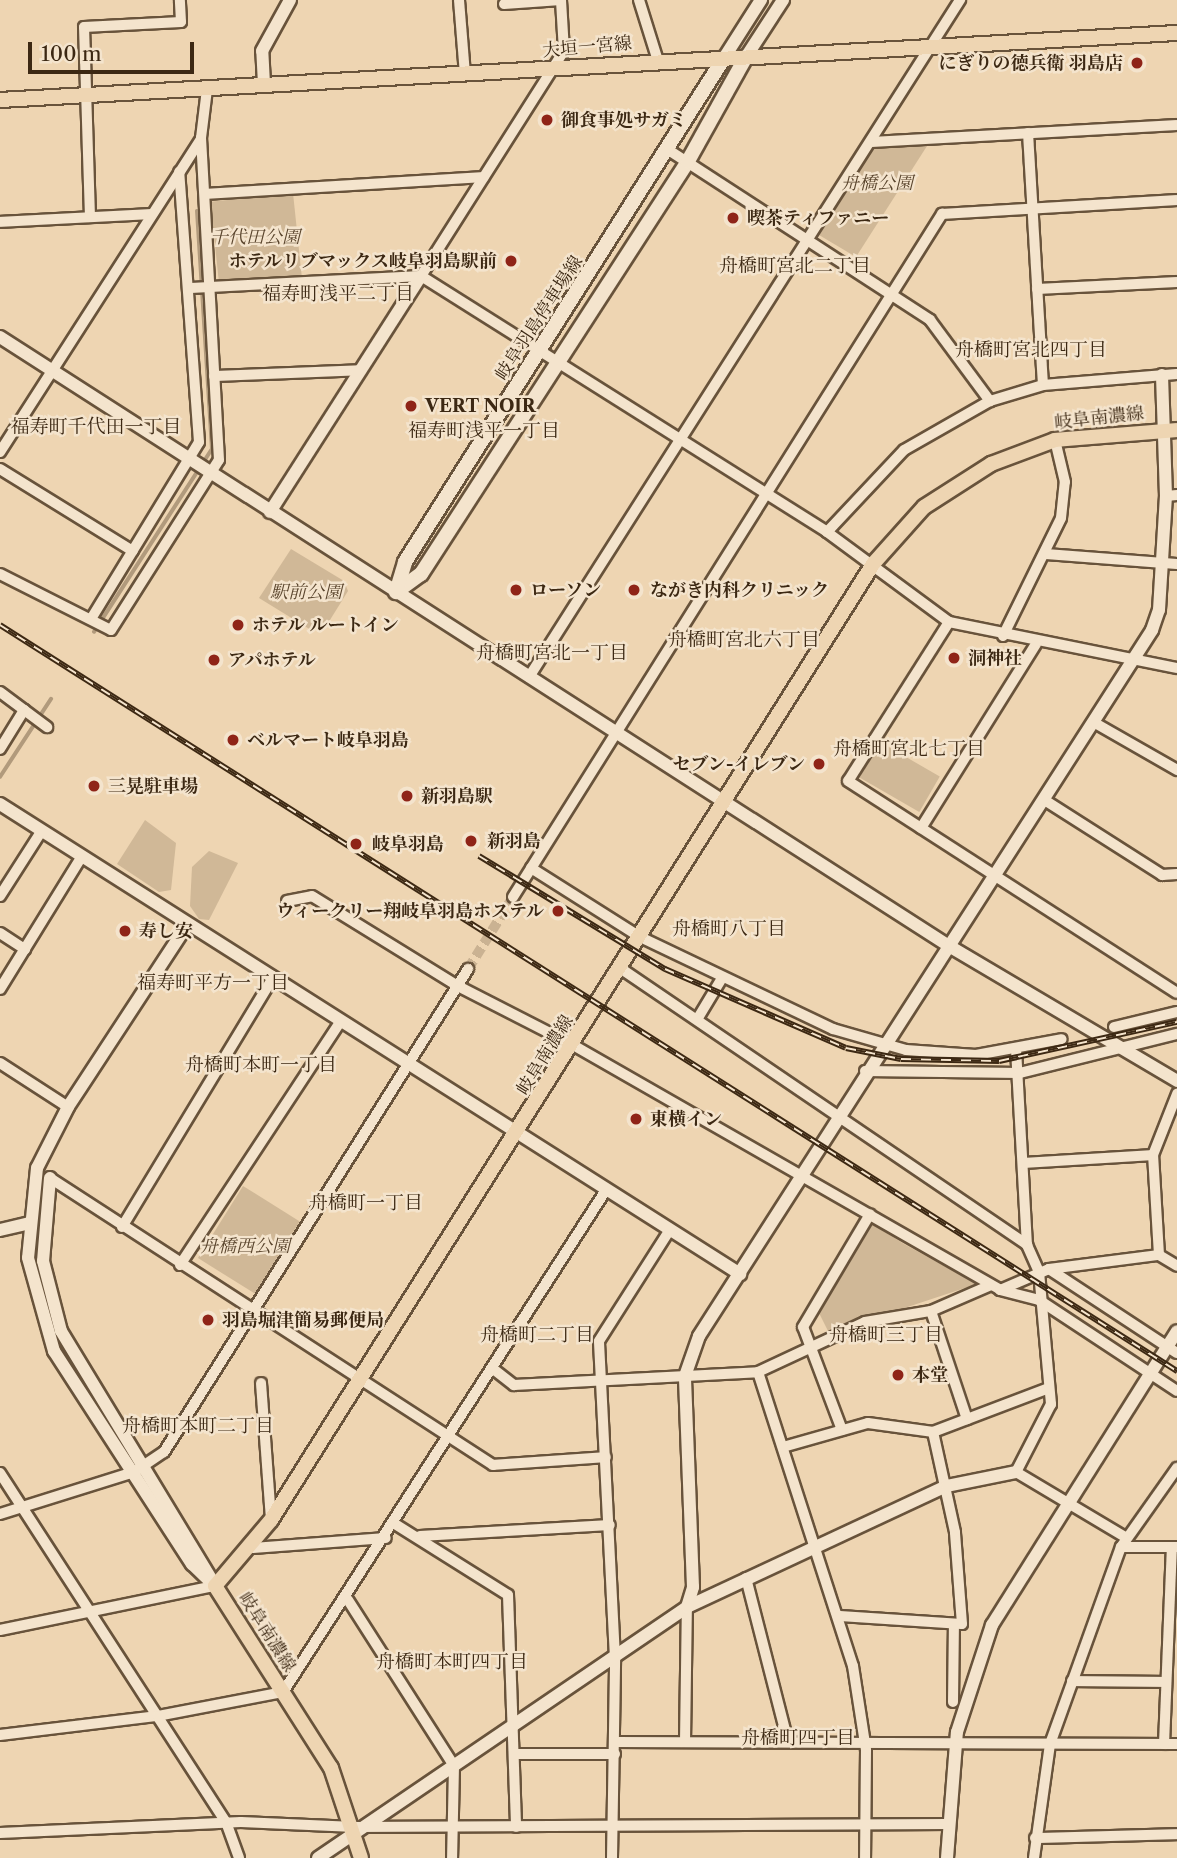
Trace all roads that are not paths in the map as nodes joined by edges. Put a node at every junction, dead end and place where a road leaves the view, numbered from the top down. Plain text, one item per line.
1 (180, 0) edge
2 (290, 0) edge
3 (458, 0) edge
4 (561, 0) edge
5 (639, 0) edge
6 (761, 0) edge
7 (783, 0) edge
8 (960, 0) edge
9 (504, 4) dead end
10 (1177, 33) edge
11 (935, 46) junction
12 (746, 57) junction
13 (724, 58) junction
14 (658, 61) junction
15 (554, 70) junction
16 (465, 74) junction
17 (264, 84) junction
18 (206, 89) junction
19 (88, 95) junction
20 (0, 100) edge
21 (1177, 125) edge
22 (1028, 134) junction
23 (201, 138) junction
24 (872, 142) junction
25 (670, 151) junction
26 (688, 161) junction
27 (179, 172) junction
28 (483, 177) junction
29 (205, 194) junction
30 (1177, 200) edge
31 (1032, 208) junction
32 (152, 214) junction
33 (90, 217) junction
34 (0, 222) edge
35 (809, 237) junction
36 (421, 276) junction
37 (1177, 282) edge
38 (201, 287) junction
39 (1037, 289) junction
40 (893, 292) junction
41 (0, 337) edge
42 (541, 352) junction
43 (558, 363) junction
44 (361, 370) junction
45 (51, 374) junction
46 (1177, 374) edge
47 (1162, 375) junction
48 (215, 376) junction
49 (1043, 385) junction
50 (989, 401) junction
51 (1170, 431) edge
52 (680, 440) junction
53 (1055, 440) junction
54 (0, 452) edge
55 (191, 461) junction
56 (0, 469) edge
57 (207, 472) junction
58 (770, 496) junction
59 (1171, 496) edge
60 (270, 512) junction
61 (827, 532) junction
62 (132, 551) junction
63 (1046, 554) junction
64 (873, 564) junction
65 (1161, 564) junction
66 (1177, 564) edge
67 (0, 574) edge
68 (396, 592) junction
69 (93, 620) junction
70 (949, 622) junction
71 (1003, 636) junction
72 (1036, 644) junction
73 (1133, 661) junction
74 (1177, 668) edge
75 (529, 677) junction
76 (0, 692) edge
77 (28, 713) junction
78 (1095, 723) junction
79 (45, 726) dead end
80 (619, 734) junction
81 (0, 749) edge
82 (1177, 770) edge
83 (1046, 801) junction
84 (723, 803) junction
85 (0, 804) edge
86 (921, 828) junction
87 (41, 832) junction
88 (81, 858) junction
89 (531, 868) junction
90 (1177, 874) edge
91 (996, 877) junction
92 (0, 896) edge
93 (513, 897) tunnel mouth
94 (287, 901) dead end
95 (187, 925) junction
96 (0, 933) edge
97 (640, 937) junction
98 (949, 946) junction
99 (25, 949) junction
100 (468, 969) tunnel mouth
101 (622, 970) junction
102 (722, 978) junction
103 (272, 979) junction
104 (456, 985) junction
105 (0, 989) edge
106 (1177, 993) edge
107 (1177, 1012) edge
108 (698, 1018) junction
109 (340, 1022) junction
110 (1114, 1027) dead end
111 (1177, 1034) edge
112 (1062, 1039) dead end
113 (884, 1044) junction
114 (573, 1045) junction
115 (1114, 1047) junction
116 (1016, 1049) junction
117 (0, 1063) edge
118 (408, 1065) junction
119 (865, 1071) junction
120 (1020, 1073) junction
121 (1177, 1081) edge
122 (1177, 1094) edge
123 (68, 1107) junction
124 (839, 1112) junction
125 (518, 1133) junction
126 (1153, 1154) junction
127 (1024, 1163) junction
128 (802, 1175) junction
129 (50, 1178) joint
130 (606, 1190) junction
131 (870, 1214) junction
132 (27, 1224) junction
133 (122, 1227) junction
134 (0, 1230) edge
135 (669, 1231) junction
136 (1027, 1245) junction
137 (1159, 1255) junction
138 (180, 1265) junction
139 (1177, 1266) edge
140 (1044, 1270) junction
141 (740, 1274) junction
142 (995, 1288) junction
143 (1039, 1300) junction
144 (251, 1311) junction
145 (932, 1311) junction
146 (1177, 1331) edge
147 (808, 1349) junction
148 (1172, 1350) edge
149 (492, 1368) junction
150 (758, 1372) junction
151 (1151, 1374) junction
152 (685, 1376) junction
153 (362, 1378) junction
154 (600, 1380) junction
155 (261, 1383) dead end
156 (1049, 1388) junction
157 (1177, 1391) edge
158 (967, 1419) junction
159 (842, 1430) junction
160 (933, 1432) junction
161 (450, 1437) junction
162 (783, 1447) junction
163 (606, 1457) junction
164 (148, 1466) junction
165 (1177, 1468) edge
166 (134, 1472) junction
167 (1016, 1472) junction
168 (0, 1473) edge
169 (947, 1486) junction
170 (1069, 1502) junction
171 (22, 1507) junction
172 (0, 1514) edge
173 (271, 1520) junction
174 (395, 1524) junction
175 (610, 1525) junction
176 (420, 1536) junction
177 (386, 1538) junction
178 (1123, 1542) junction
179 (1174, 1547) edge
180 (253, 1548) junction
181 (815, 1548) junction
182 (746, 1578) junction
183 (215, 1586) junction
184 (348, 1600) junction
185 (687, 1607) junction
186 (90, 1610) junction
187 (840, 1616) junction
188 (954, 1625) junction
189 (0, 1630) edge
190 (1172, 1651) edge
191 (615, 1658) junction
192 (1072, 1681) junction
193 (1166, 1682) junction
194 (283, 1692) junction
195 (953, 1702) dead end
196 (158, 1716) junction
197 (514, 1722) junction
198 (0, 1735) edge
199 (615, 1742) junction
200 (685, 1742) junction
201 (788, 1742) junction
202 (865, 1742) junction
203 (955, 1743) junction
204 (1049, 1744) junction
205 (1164, 1744) junction
206 (1177, 1744) edge
207 (514, 1754) junction
208 (615, 1754) junction
209 (454, 1766) junction
210 (226, 1822) junction
211 (948, 1824) junction
212 (865, 1826) junction
213 (355, 1827) junction
214 (452, 1827) junction
215 (516, 1827) junction
216 (613, 1828) junction
217 (0, 1832) edge
218 (1177, 1834) edge
219 (1035, 1838) junction
220 (239, 1858) edge
221 (318, 1858) edge
222 (361, 1858) edge
223 (452, 1858) edge
224 (612, 1858) edge
225 (865, 1858) edge
226 (947, 1858) edge
227 (1034, 1858) edge

1 - 19 street
2 - 17 street
3 - 16 street
4 - 9 street
4 - 15 street
5 - 14 street
6 - 13 street
7 - 12 street
8 - 11 street
10 - 11 main road, 大垣一宮線
11 - 12 main road, 大垣一宮線
11 - 24 street
12 - 13 main road, 大垣一宮線
12 - 26 main road
13 - 14 main road, 大垣一宮線
13 - 25 main road, 岐阜羽島停車場線
14 - 15 main road, 大垣一宮線
15 - 16 main road, 大垣一宮線
15 - 28 street
16 - 17 main road, 大垣一宮線
17 - 18 main road, 大垣一宮線
18 - 19 main road, 大垣一宮線
18 - 23 street
19 - 20 main road, 大垣一宮線
19 - 33 street
21 - 22 street
22 - 24 street
22 - 31 street
23 - 27 street
23 - 29 street
24 - 35 street
25 - 26 street
25 - 42 main road, 岐阜羽島停車場線
26 - 35 street
26 - 43 main road
27 - 32 street
27 - 38 street
28 - 29 street
28 - 36 street
29 - 38 street
30 - 31 street
31 - 39 street
31 - 40 street
32 - 33 street
32 - 45 street
33 - 34 street
35 - 40 street
35 - 52 street
36 - 38 street
36 - 42 street
36 - 44 street
37 - 39 street
38 - 48 street
38 - 55 street
39 - 49 street
40 - 50 street
40 - 58 street
41 - 45 street
42 - 43 street
42 - 68 main road, 岐阜羽島停車場線
43 - 52 street
43 - 68 main road
44 - 48 street
44 - 60 street
45 - 54 street
45 - 55 street
46 - 47 street
47 - 49 street
47 - 51 street
48 - 57 street
49 - 50 street
50 - 61 street
51 - 53 main road, 岐阜南濃線
51 - 59 street
52 - 58 street
52 - 75 street
53 - 63 street
53 - 64 main road, 岐阜南濃線
55 - 57 street
55 - 62 street
56 - 62 street
57 - 60 street
57 - 69 street
58 - 61 street
58 - 80 street
59 - 65 street
60 - 68 street
61 - 64 street
62 - 69 street
63 - 65 street
63 - 71 street
64 - 70 street
64 - 84 main road, 岐阜南濃線
65 - 66 street
65 - 73 street
67 - 69 street
68 - 75 street
70 - 71 street
70 - 86 street
71 - 72 street
72 - 73 street
72 - 86 street
73 - 74 street
73 - 78 street
75 - 80 street
76 - 77 street
77 - 79 street
77 - 81 street
78 - 82 street
78 - 83 street
80 - 84 street
80 - 89 street
83 - 90 street
83 - 91 street
84 - 97 main road, 岐阜南濃線
84 - 98 street
85 - 87 street
86 - 91 street
87 - 88 street
87 - 92 street
88 - 95 street
88 - 99 street
89 - 93 street
89 - 97 street
91 - 98 street
91 - 106 street
94 - 104 street
95 - 103 street
95 - 123 street
96 - 99 street
97 - 101 main road, 岐阜南濃線
97 - 102 street
98 - 113 street
98 - 115 street
99 - 105 street
100 - 104 street
101 - 108 street
101 - 114 main road, 岐阜南濃線
102 - 108 street
102 - 113 street
103 - 109 street
103 - 133 street
104 - 114 street
104 - 118 street
107 - 110 street
108 - 124 street
109 - 118 street
109 - 138 street
111 - 115 street
112 - 116 street
113 - 116 street
113 - 119 street
114 - 125 main road, 岐阜南濃線
114 - 128 street
115 - 120 street
115 - 121 street
116 - 120 street
117 - 123 street
118 - 125 street
118 - 144 street
119 - 120 street
119 - 124 street
120 - 127 street
122 - 126 street
123 - 132 street
124 - 128 street
124 - 136 street
125 - 130 street
125 - 153 main road, 岐阜南濃線
126 - 127 street
126 - 137 street
127 - 136 street
128 - 131 street
128 - 141 street
129 - 133 street
129 - 164 street
130 - 135 street
130 - 149 street
131 - 142 street
131 - 147 street
132 - 134 street
132 - 166 street
133 - 138 street
135 - 141 street
135 - 154 street
136 - 140 street
137 - 139 street
137 - 140 street
138 - 144 street
140 - 142 street
140 - 143 street
140 - 148 street
141 - 152 street
142 - 143 street
142 - 145 street
143 - 151 street
143 - 156 street
144 - 153 street
144 - 164 street
145 - 147 street
145 - 158 street
146 - 148 street
147 - 150 street
147 - 159 street
148 - 151 street
149 - 154 street
149 - 161 street
150 - 152 street
150 - 162 street
151 - 157 street
151 - 170 street
152 - 154 street
152 - 185 street
153 - 161 street
153 - 173 main road, 岐阜南濃線
154 - 163 street
155 - 173 street
156 - 158 street
156 - 167 street
158 - 160 street
159 - 160 street
159 - 162 street
160 - 169 street
161 - 163 street
161 - 174 street
162 - 181 street
163 - 175 street
164 - 166 street
164 - 183 street
165 - 178 street
166 - 171 street
166 - 183 street
167 - 169 street
167 - 170 street
168 - 171 street
169 - 181 street
169 - 188 street
170 - 178 street
170 - 203 street
171 - 172 street
171 - 186 street
173 - 180 main road, 岐阜南濃線
174 - 176 street
174 - 177 street
175 - 176 street
175 - 191 street
176 - 197 street
177 - 180 street
177 - 184 street
178 - 179 street
178 - 192 street
179 - 190 street
180 - 183 main road, 岐阜南濃線
181 - 182 street
181 - 187 street
182 - 185 street
182 - 201 street
183 - 186 street
183 - 194 main road, 岐阜南濃線
184 - 194 street
184 - 209 street
185 - 191 street
185 - 200 street
186 - 189 street
186 - 196 street
187 - 188 street
187 - 202 street
188 - 195 street
190 - 193 street
191 - 197 street
191 - 199 street
192 - 193 street
192 - 204 street
193 - 205 street
194 - 196 street
194 - 213 main road, 岐阜南濃線
196 - 198 street
196 - 210 street
197 - 207 street
197 - 209 street
199 - 200 street
199 - 208 street
200 - 201 street
201 - 202 street
202 - 203 street
202 - 212 street
203 - 204 street
203 - 211 street
204 - 205 street
204 - 219 street
205 - 206 street
207 - 208 street
207 - 215 street
208 - 216 street
209 - 213 street
209 - 214 street
210 - 213 street
210 - 217 street
210 - 220 street
211 - 212 street
211 - 226 street
212 - 216 street
212 - 225 street
213 - 214 street
213 - 221 street
213 - 222 main road, 岐阜南濃線
214 - 215 street
214 - 223 street
215 - 216 street
216 - 224 street
218 - 219 street
219 - 227 street

